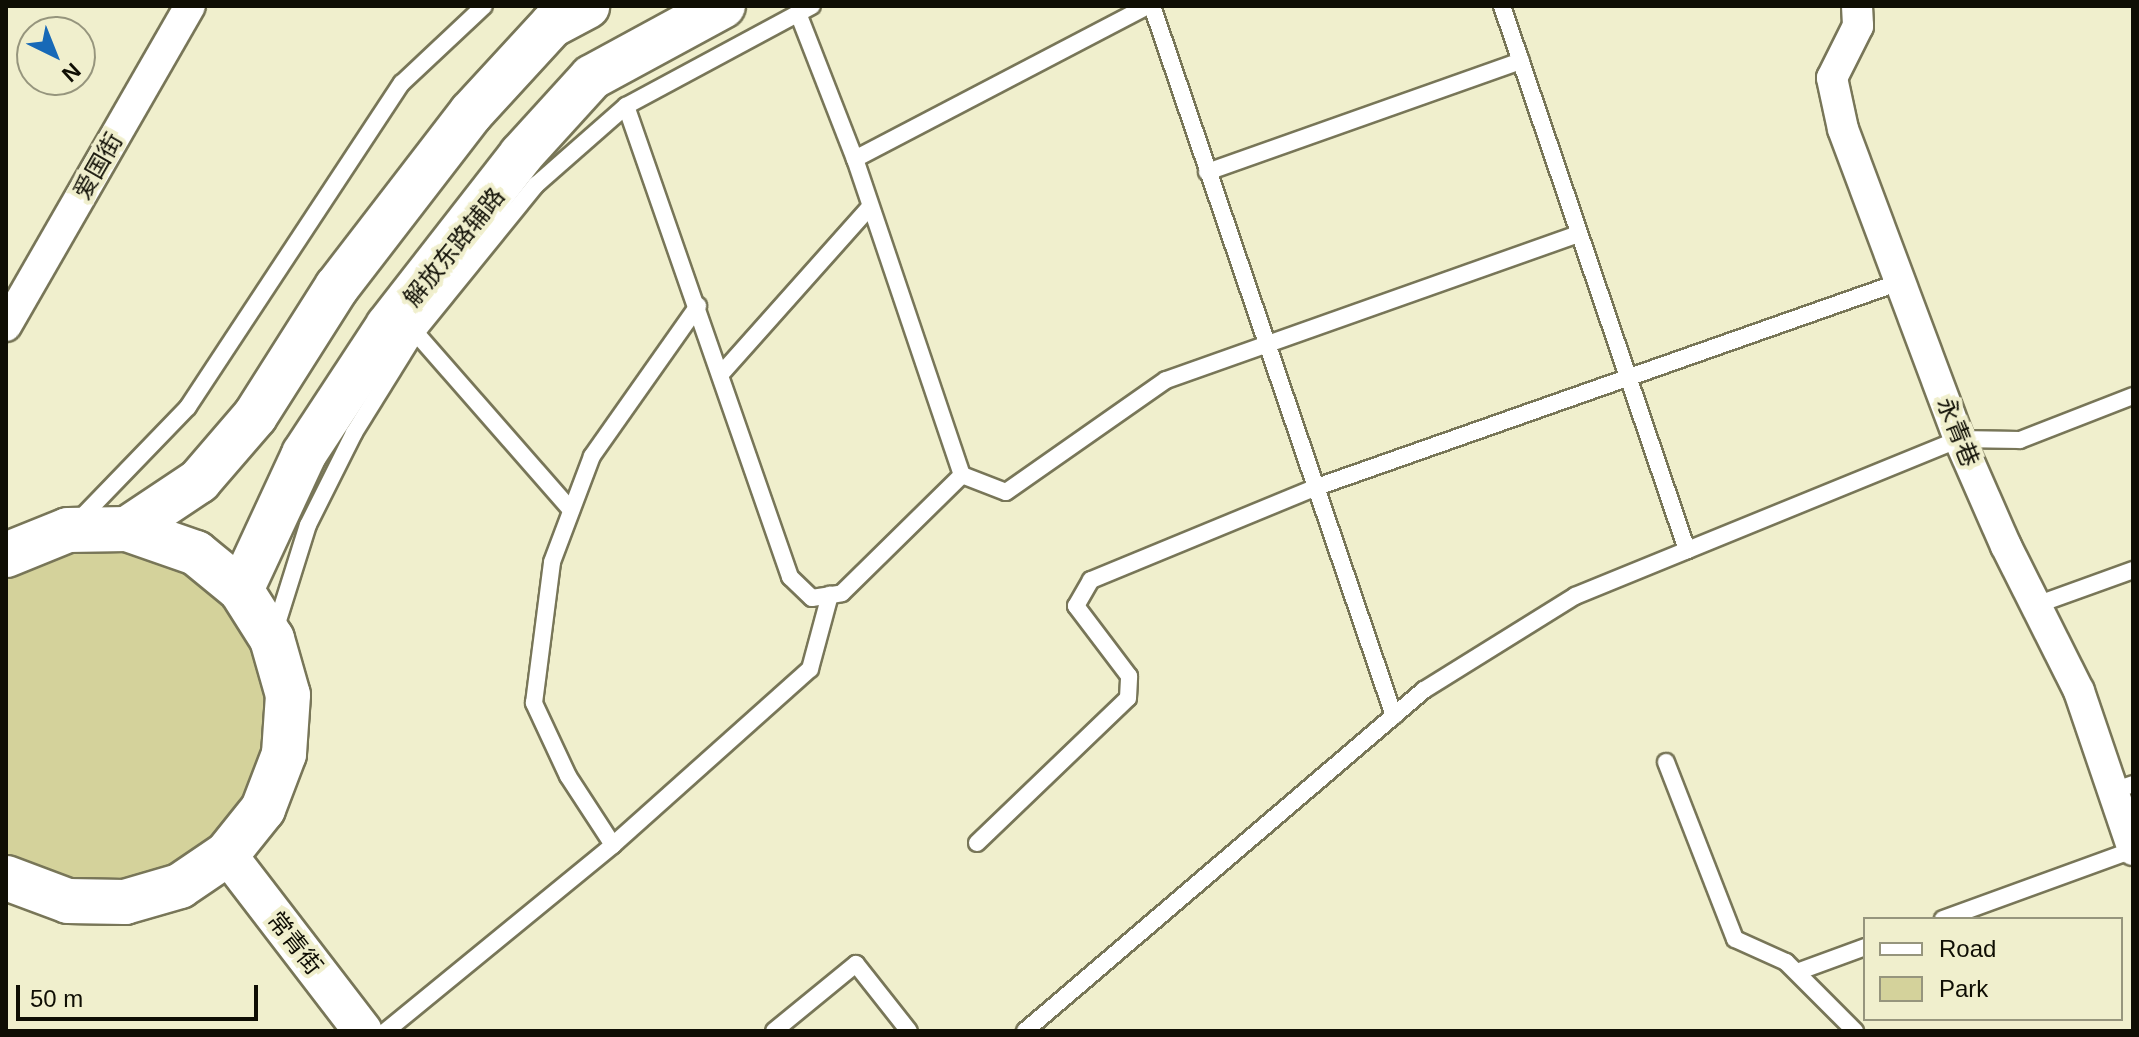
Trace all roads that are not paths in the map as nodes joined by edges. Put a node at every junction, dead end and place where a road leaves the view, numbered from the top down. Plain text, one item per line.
1 (190, 6) edge
2 (484, 6) edge
3 (587, 6) edge
4 (723, 6) edge
5 (1150, 6) edge
6 (1502, 6) edge
7 (1857, 6) edge
8 (805, 10) edge
9 (1521, 61) junction
10 (626, 106) junction
11 (855, 159) junction
12 (1207, 172) junction
13 (870, 207) junction
14 (1579, 234) junction
15 (1900, 282) junction
16 (698, 306) junction
17 (6, 326) edge
18 (416, 333) junction
19 (1265, 347) junction
20 (721, 374) junction
21 (1629, 381) junction
22 (2133, 396) edge
23 (1959, 439) junction
24 (962, 475) junction
25 (1314, 488) junction
26 (571, 510) junction
27 (127, 529) junction
28 (68, 530) junction
29 (1687, 550) junction
30 (6, 555) edge
31 (2133, 570) edge
32 (241, 590) junction
33 (830, 595) junction
34 (2036, 605) junction
35 (272, 639) junction
36 (1394, 716) junction
37 (1666, 762) dead end
38 (2123, 787) edge
39 (977, 843) dead end
40 (613, 845) junction
41 (2133, 850) edge
42 (227, 854) junction
43 (6, 878) edge
44 (1949, 917) edge
45 (1863, 948) edge
46 (1797, 972) junction
47 (363, 1031) edge
48 (386, 1031) edge
49 (774, 1031) edge
50 (909, 1031) edge
51 (1025, 1031) edge
52 (1855, 1031) edge

1 - 17 street, 爱国街
2 - 28 lane
3 - 27 main road
4 - 32 main road
5 - 11 lane
5 - 12 lane
6 - 9 lane
7 - 15 street, 永青巷
8 - 10 lane, 解放东路辅路
8 - 11 lane
9 - 12 lane
9 - 14 lane
10 - 16 lane
10 - 18 lane, 解放东路辅路
11 - 13 lane
12 - 19 lane
13 - 20 lane
13 - 24 lane
14 - 19 lane
14 - 21 lane
15 - 21 lane
15 - 23 street, 永青巷
16 - 20 lane
16 - 26 lane
18 - 26 lane
18 - 35 lane, 解放东路辅路
19 - 24 lane
19 - 25 lane
20 - 33 lane
21 - 25 lane
21 - 29 lane
22 - 23 lane
23 - 29 lane
23 - 34 street, 永青巷
24 - 33 lane
25 - 36 lane
25 - 39 lane
26 - 40 lane
27 - 28 main road
27 - 32 main road
28 - 30 main road
29 - 36 lane
31 - 34 lane
32 - 35 main road
33 - 40 lane
34 - 38 street, 永青巷
35 - 42 main road
36 - 51 lane
37 - 46 lane
38 - 41 street, 永青巷
40 - 48 lane
41 - 44 lane
42 - 43 main road
42 - 47 street, 常青街
45 - 46 lane
46 - 52 lane
49 - 50 lane

